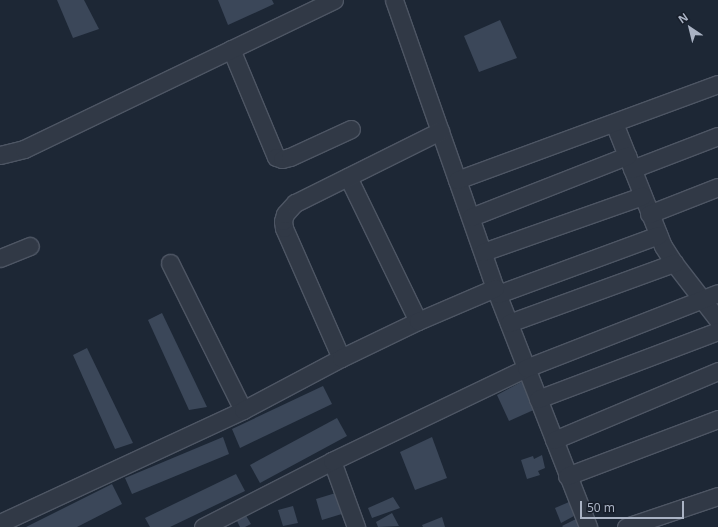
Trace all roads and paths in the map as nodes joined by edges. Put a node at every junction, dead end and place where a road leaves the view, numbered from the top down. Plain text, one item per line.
1 (334, 0) edge
2 (394, 0) edge
3 (231, 49) junction
4 (718, 84) edge
5 (614, 123) junction
6 (351, 129) dead end
7 (440, 131) junction
8 (718, 136) edge
9 (0, 155) edge
10 (630, 163) junction
11 (348, 176) junction
12 (457, 180) junction
13 (718, 187) edge
14 (642, 196) junction
15 (649, 214) junction
16 (471, 217) junction
17 (658, 235) junction
18 (30, 246) dead end
19 (483, 252) junction
20 (0, 258) edge
21 (170, 263) dead end
22 (674, 263) junction
23 (497, 291) junction
24 (718, 293) edge
25 (701, 299) junction
26 (418, 320) junction
27 (718, 320) edge
28 (509, 323) junction
29 (718, 331) edge
30 (341, 358) junction
31 (526, 368) junction
32 (718, 371) edge
33 (538, 399) junction
34 (243, 410) junction
35 (718, 420) edge
36 (554, 440) junction
37 (332, 461) junction
38 (567, 476) junction
39 (718, 496) edge
40 (0, 523) edge
41 (203, 527) edge
42 (356, 527) edge
43 (588, 527) edge
44 (626, 527) edge

1 - 3 street
2 - 7 street
3 - 6 street
3 - 9 street
4 - 5 street
5 - 10 street
5 - 12 street
7 - 11 street
7 - 12 street
8 - 10 street
10 - 14 street
10 - 16 street
11 - 26 street
11 - 30 street
12 - 16 street
13 - 15 street
14 - 15 street
14 - 19 street
15 - 17 street
16 - 19 street
17 - 22 street
17 - 23 street
18 - 20 street
19 - 23 street
21 - 34 street
22 - 25 street
22 - 28 street
23 - 26 street
23 - 28 street
24 - 25 street
25 - 27 street
25 - 31 street
26 - 30 street
28 - 31 street
29 - 33 street
30 - 34 street
31 - 33 street
31 - 37 street
32 - 36 street
33 - 36 street
34 - 40 street
35 - 38 street
36 - 38 street
37 - 41 street
37 - 42 street
38 - 43 street
39 - 44 street

